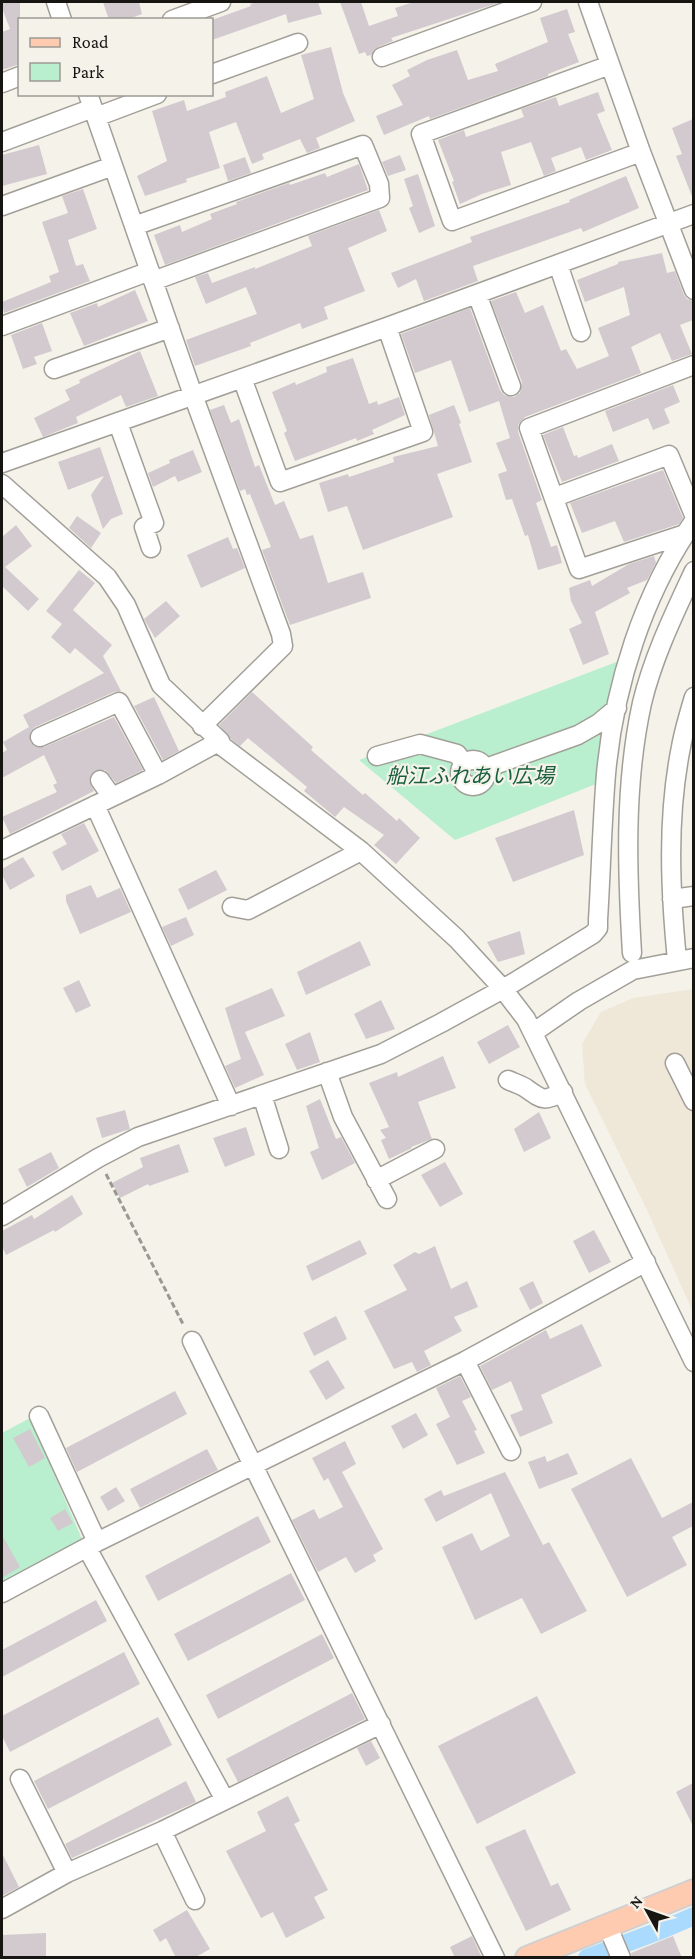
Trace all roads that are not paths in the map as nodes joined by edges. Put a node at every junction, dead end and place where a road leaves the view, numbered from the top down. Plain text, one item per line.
1 (56, 2) edge
2 (221, 2) edge
3 (532, 2) edge
4 (588, 2) edge
5 (61, 18) edge
6 (177, 18) edge
7 (297, 43) dead end
8 (382, 57) dead end
9 (610, 65) junction
10 (213, 75) edge
11 (18, 77) edge
12 (2, 83) edge
13 (147, 96) edge
14 (92, 107) edge
15 (2, 142) edge
16 (642, 152) junction
17 (113, 166) junction
18 (2, 206) edge
19 (693, 214) edge
20 (668, 223) junction
21 (134, 226) junction
22 (558, 264) junction
23 (152, 276) junction
24 (693, 290) edge
25 (477, 294) junction
26 (2, 326) edge
27 (387, 327) junction
28 (170, 328) junction
29 (581, 332) dead end
30 (693, 365) edge
31 (54, 369) dead end
32 (242, 378) junction
33 (511, 386) dead end
34 (193, 395) junction
35 (118, 423) junction
36 (2, 463) edge
37 (2, 484) edge
38 (555, 497) junction
39 (693, 515) edge
40 (689, 528) edge
41 (151, 548) dead end
42 (693, 571) edge
43 (693, 697) edge
44 (617, 708) junction
45 (202, 726) junction
46 (578, 735) junction
47 (40, 737) dead end
48 (220, 741) junction
49 (610, 749) junction
50 (377, 756) dead end
51 (158, 775) junction
52 (100, 780) dead end
53 (112, 797) junction
54 (95, 805) junction
55 (2, 850) edge
56 (361, 851) junction
57 (693, 896) edge
58 (672, 899) junction
59 (232, 907) dead end
60 (632, 953) dead end
61 (685, 959) edge
62 (503, 989) junction
63 (534, 1032) junction
64 (675, 1063) dead end
65 (327, 1072) junction
66 (508, 1080) dead end
67 (564, 1092) junction
68 (262, 1095) junction
69 (693, 1101) edge
70 (231, 1106) junction
71 (279, 1149) dead end
72 (435, 1149) dead end
73 (376, 1180) junction
74 (387, 1199) dead end
75 (2, 1216) edge
76 (646, 1262) junction
77 (192, 1341) road end
78 (465, 1361) junction
79 (693, 1362) edge
80 (39, 1416) dead end
81 (511, 1451) dead end
82 (254, 1466) junction
83 (92, 1545) junction
84 (2, 1593) edge
85 (381, 1724) junction
86 (20, 1779) dead end
87 (225, 1800) junction
88 (162, 1831) junction
89 (67, 1873) junction
90 (693, 1892) edge
91 (195, 1900) dead end
92 (2, 1910) edge
93 (615, 1943) edge
94 (495, 1958) edge
95 (527, 1958) edge

1 - 5 street
2 - 6 street
3 - 8 street
4 - 9 street
7 - 10 street
9 - 16 street
9 - 16 street
11 - 12 street
13 - 14 street
14 - 15 street
14 - 17 street
16 - 20 street
17 - 18 street
17 - 21 street
19 - 20 street
20 - 22 street
20 - 24 street
21 - 23 street
21 - 23 street
22 - 25 street
22 - 29 street
23 - 26 street
23 - 28 street
25 - 27 street
25 - 33 street
27 - 32 street
27 - 32 street
28 - 31 street
28 - 34 street
30 - 38 street
32 - 34 street
34 - 35 street
34 - 45 street
35 - 36 street
35 - 41 street
37 - 45 street
38 - 39 street
38 - 40 street
40 - 44 street
42 - 60 street
43 - 58 street
44 - 46 street
44 - 49 street
45 - 48 street
46 - 49 street
46 - 50 street
47 - 51 street
48 - 51 street
48 - 56 street
49 - 62 street
51 - 53 street
52 - 53 street
53 - 54 street
54 - 55 street
54 - 70 street
56 - 59 street
56 - 62 street
57 - 58 street
58 - 61 street
61 - 63 street
62 - 63 street
62 - 65 street
63 - 67 street
64 - 69 street
65 - 68 street
65 - 73 street
66 - 67 street
67 - 76 street
68 - 70 street
68 - 71 street
70 - 75 street
72 - 73 street
73 - 74 street
76 - 78 street
76 - 79 street
77 - 82 street
78 - 81 street
78 - 82 street
80 - 83 street
82 - 83 street
82 - 85 street
83 - 84 street
83 - 87 street
85 - 87 street
85 - 94 street
86 - 89 street
87 - 88 street
88 - 89 street
88 - 91 street
89 - 92 street
90 - 93 main road
93 - 95 main road

